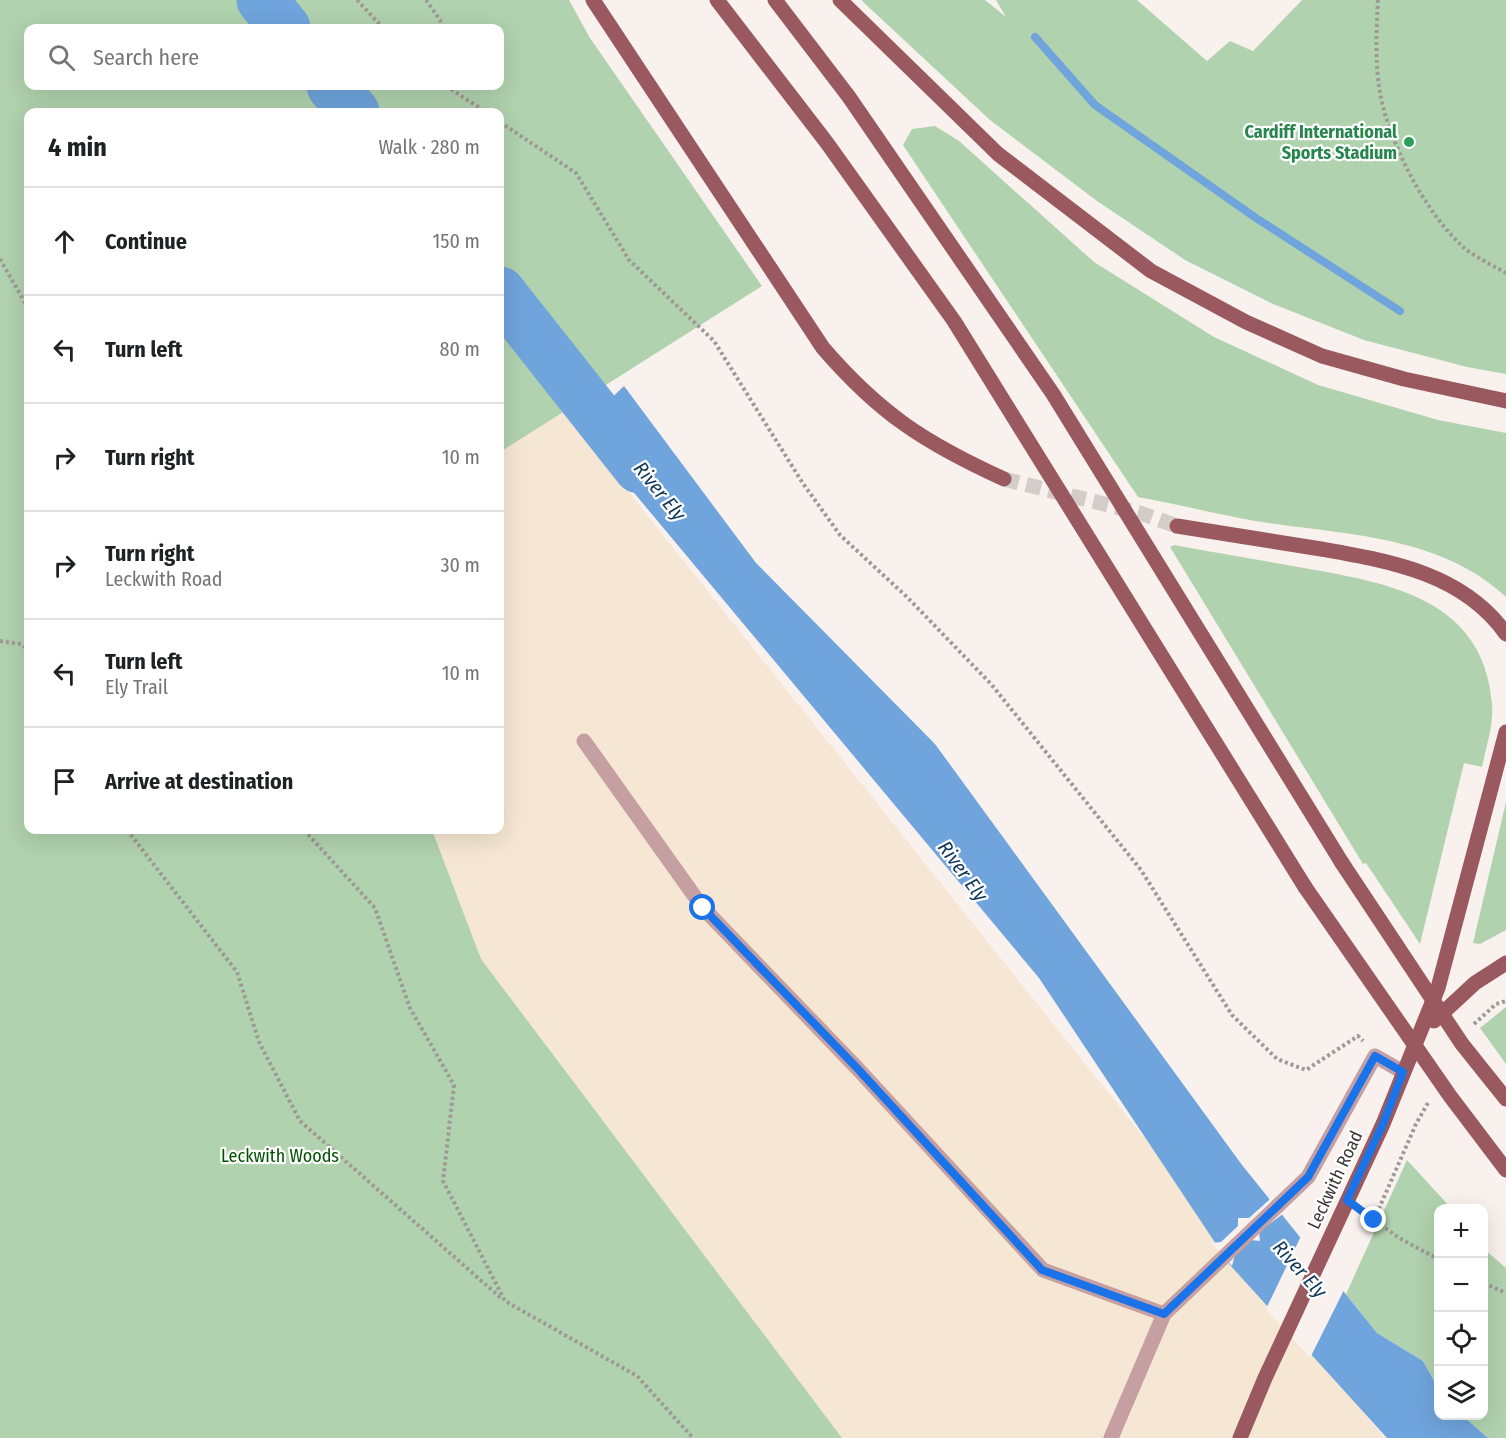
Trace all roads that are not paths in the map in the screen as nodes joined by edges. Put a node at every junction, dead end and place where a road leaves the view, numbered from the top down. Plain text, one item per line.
1 (593, 0) edge
2 (717, 0) edge
3 (775, 0) edge
4 (840, 0) edge
5 (1506, 401) edge
6 (1004, 479) tunnel mouth
7 (1177, 526) tunnel mouth
8 (1506, 633) edge
9 (1506, 732) edge
10 (584, 741) dead end
11 (1506, 963) edge
12 (1419, 1036) junction
13 (1403, 1072) junction
14 (1506, 1099) edge
15 (1506, 1170) edge
16 (1164, 1314) junction
17 (1111, 1438) edge
18 (1240, 1438) edge

1 - 6 main road
2 - 15 main road, bridge
3 - 14 main road, bridge
4 - 5 main road
7 - 8 main road
9 - 12 main road, Leckwith Road
10 - 16 street
11 - 12 main road, Leckwith Road
12 - 13 main road, Leckwith Road
13 - 16 street
13 - 18 main road, Leckwith Road
16 - 17 street

